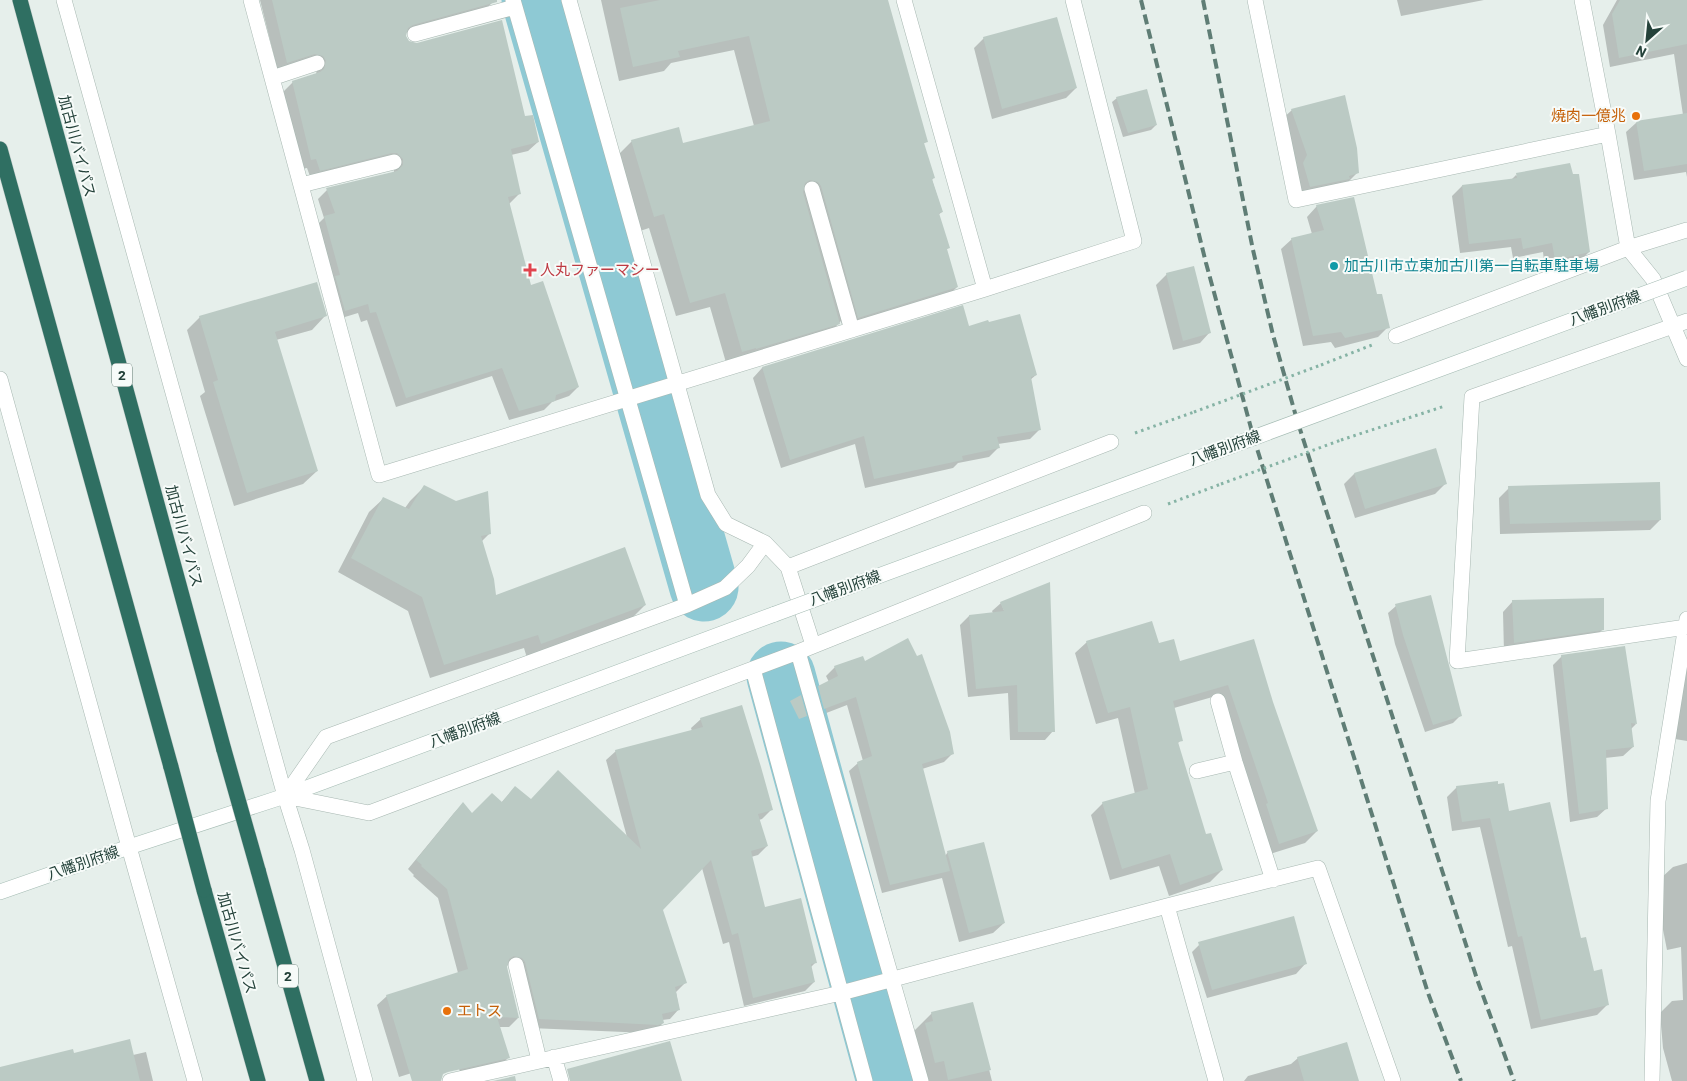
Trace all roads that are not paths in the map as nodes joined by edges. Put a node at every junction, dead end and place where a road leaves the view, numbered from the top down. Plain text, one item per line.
1 (20, 0) edge
2 (64, 0) edge
3 (251, 0) edge
4 (569, 0) edge
5 (904, 0) edge
6 (1073, 0) edge
7 (1255, 0) edge
8 (1582, 0) edge
9 (514, 4) edge
10 (415, 34) dead end
11 (317, 63) dead end
12 (272, 78) junction
13 (1608, 134) junction
14 (0, 150) edge
15 (394, 162) dead end
16 (300, 185) junction
17 (812, 189) dead end
18 (1687, 230) edge
19 (1628, 248) junction
20 (1687, 278) edge
21 (985, 289) junction
22 (1687, 321) edge
23 (1672, 326) junction
24 (852, 330) junction
25 (1396, 336) road end
26 (1687, 359) edge
27 (0, 380) edge
28 (678, 384) junction
29 (631, 398) junction
30 (1111, 442) road end
31 (1144, 513) road end
32 (765, 543) junction
33 (788, 567) junction
34 (687, 605) junction
35 (1686, 623) edge
36 (812, 645) junction
37 (798, 652) junction
38 (753, 668) junction
39 (1218, 701) dead end
40 (1235, 762) junction
41 (1197, 771) dead end
42 (285, 796) junction
43 (129, 847) junction
44 (1273, 880) junction
45 (0, 892) edge
46 (1167, 906) junction
47 (516, 965) dead end
48 (885, 981) junction
49 (846, 992) junction
50 (554, 1058) junction
51 (539, 1060) junction
52 (195, 1081) edge
53 (258, 1081) edge
54 (317, 1081) edge
55 (365, 1081) edge
56 (450, 1081) edge
57 (561, 1081) edge
58 (865, 1081) edge
59 (921, 1081) edge
60 (1216, 1081) edge
61 (1393, 1081) edge
62 (1652, 1081) edge

1 - 54 highway, 加古川バイパス / 2, bridge
2 - 42 street
3 - 12 street
4 - 28 street
5 - 21 street
6 - 21 street
7 - 13 street
8 - 13 street
9 - 10 street
9 - 29 street
11 - 12 street
12 - 16 street
13 - 19 street
14 - 53 highway, 加古川バイパス, bridge
15 - 16 street
16 - 29 street
17 - 24 street
18 - 19 street
19 - 23 street
19 - 25 street
20 - 42 street, 八幡別府線, bridge
21 - 24 street
22 - 23 street
23 - 26 street
23 - 35 street
24 - 28 street
27 - 43 street
28 - 29 street
28 - 32 street
29 - 34 street
30 - 33 street
31 - 36 street
32 - 33 street
32 - 34 street
33 - 36 street
34 - 42 street
35 - 62 street
36 - 37 street
37 - 38 street
37 - 48 street
38 - 42 street
38 - 49 street
39 - 40 street
40 - 41 street
40 - 44 street
42 - 43 street, 八幡別府線
42 - 55 street
43 - 45 street, 八幡別府線
43 - 52 street
44 - 46 street
44 - 61 street
46 - 48 street
46 - 60 street
47 - 51 street
48 - 49 street
48 - 59 street
49 - 50 street
49 - 58 street
50 - 51 street
50 - 57 street
51 - 56 street

